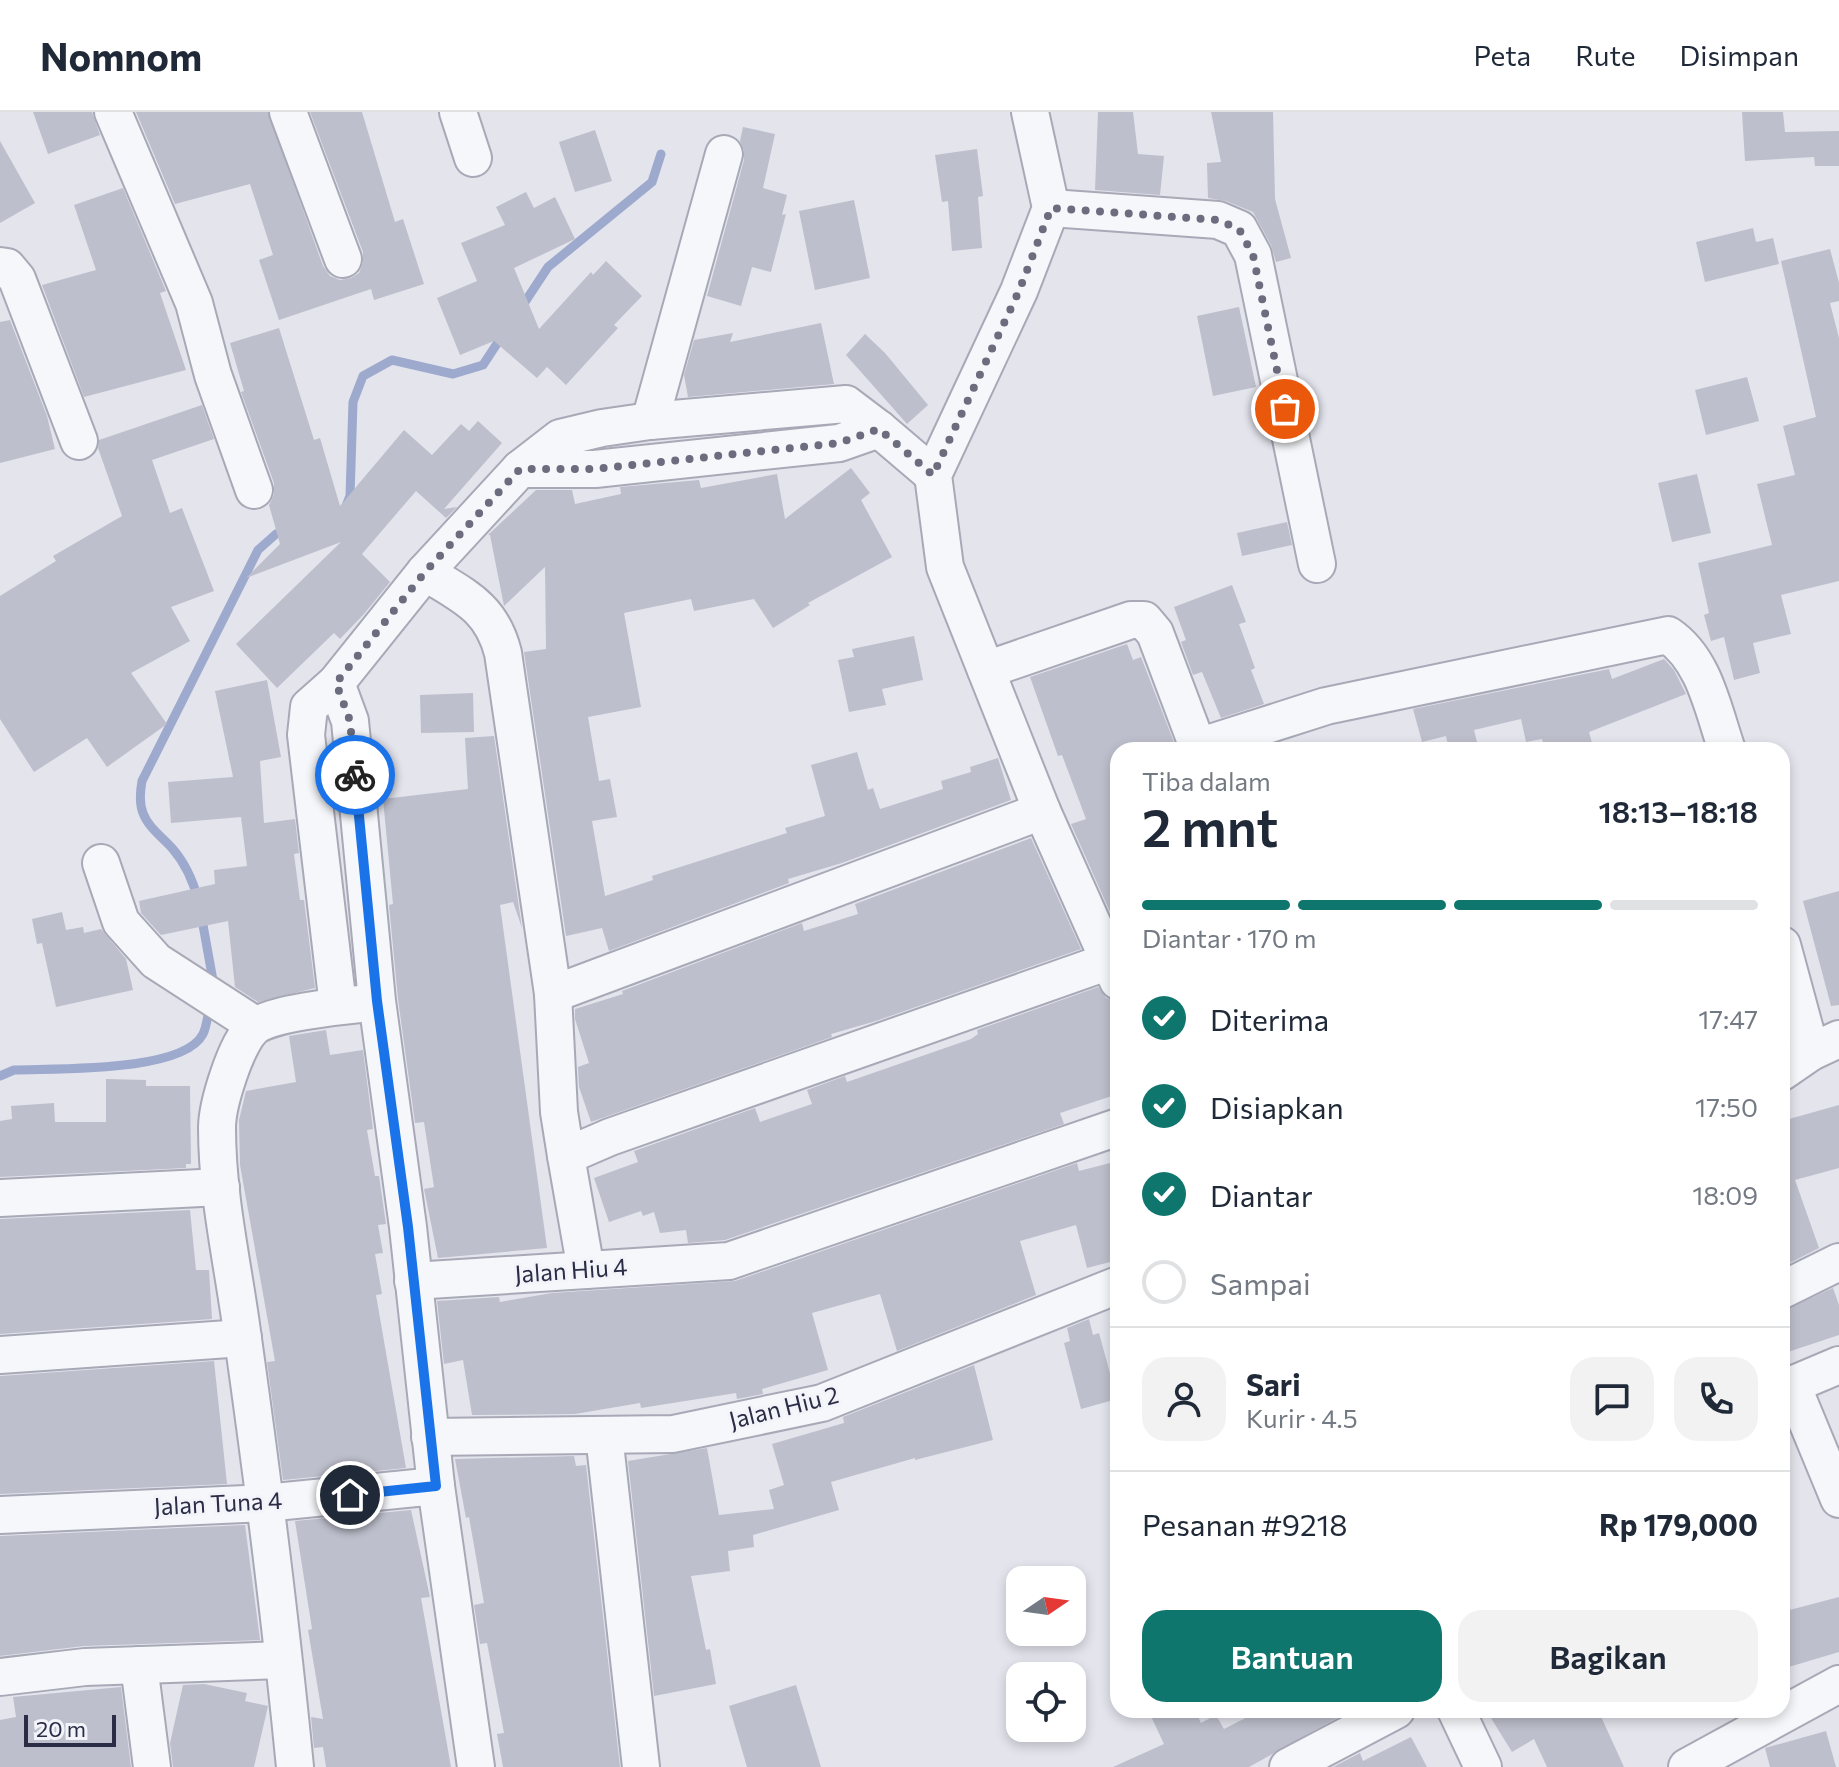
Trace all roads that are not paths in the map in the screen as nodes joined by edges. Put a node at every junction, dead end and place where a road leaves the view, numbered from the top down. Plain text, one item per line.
1 (113, 112) edge
2 (288, 112) edge
3 (458, 112) edge
4 (1030, 112) edge
5 (724, 154) dead end
6 (473, 158) dead end
7 (1051, 208) junction
8 (343, 259) dead end
9 (0, 266) edge
10 (650, 421) junction
11 (879, 429) junction
12 (79, 441) dead end
13 (520, 469) junction
14 (933, 475) junction
15 (254, 490) dead end
16 (1317, 564) dead end
17 (425, 572) junction
18 (986, 670) junction
19 (336, 683) junction
20 (1196, 742) edge
21 (1216, 742) edge
22 (1724, 742) edge
23 (1042, 811) junction
24 (101, 863) dead end
25 (1110, 956) edge
26 (1790, 964) edge
27 (1110, 969) edge
28 (553, 994) junction
29 (377, 1001) junction
30 (338, 1006) junction
31 (245, 1019) junction
32 (1825, 1045) edge
33 (1790, 1067) edge
34 (1110, 1130) edge
35 (566, 1156) junction
36 (221, 1187) junction
37 (0, 1198) edge
38 (1839, 1262) edge
39 (586, 1270) junction
40 (413, 1281) junction
41 (1790, 1286) edge
42 (1110, 1288) edge
43 (243, 1338) junction
44 (0, 1355) edge
45 (1839, 1365) edge
46 (1790, 1386) edge
47 (1790, 1393) edge
48 (604, 1435) junction
49 (430, 1437) junction
50 (436, 1486) junction
51 (1839, 1499) edge
52 (265, 1503) junction
53 (0, 1515) edge
54 (283, 1660) junction
55 (139, 1665) junction
56 (0, 1677) edge
57 (1839, 1684) edge
58 (1790, 1711) edge
59 (1381, 1718) edge
60 (1460, 1718) edge
61 (1777, 1718) edge
62 (152, 1767) edge
63 (295, 1767) edge
64 (476, 1767) edge
65 (641, 1767) edge
66 (1288, 1767) edge
67 (1483, 1767) edge
68 (1687, 1767) edge

1 - 15 street
2 - 8 street
3 - 6 street
4 - 7 street
5 - 10 street
7 - 14 street
7 - 16 street
9 - 12 street
10 - 11 street
10 - 13 street
11 - 13 street
11 - 14 street
13 - 17 street
14 - 18 street
17 - 19 street
17 - 28 street
18 - 20 street
18 - 23 street
19 - 29 street
19 - 30 street
21 - 22 street
23 - 25 street
23 - 28 street
24 - 31 street
26 - 32 street
27 - 35 street
28 - 35 street
29 - 30 street
29 - 40 street
30 - 31 street
31 - 36 street
32 - 33 street
34 - 39 street, Jalan Hiu 4
35 - 39 street
36 - 37 street
36 - 43 street
38 - 41 street
39 - 40 street, Jalan Hiu 4
40 - 49 street
42 - 48 street, Jalan Hiu 2
43 - 44 street
43 - 52 street
45 - 46 street
47 - 51 street
48 - 49 street, Jalan Hiu 2
48 - 65 street
49 - 50 street
50 - 52 street, Jalan Tuna 4
50 - 64 street
52 - 53 street, Jalan Tuna 4
52 - 54 street
54 - 55 street
54 - 63 street
55 - 56 street
55 - 62 street
57 - 58 street
59 - 66 street
60 - 67 street
61 - 68 street

